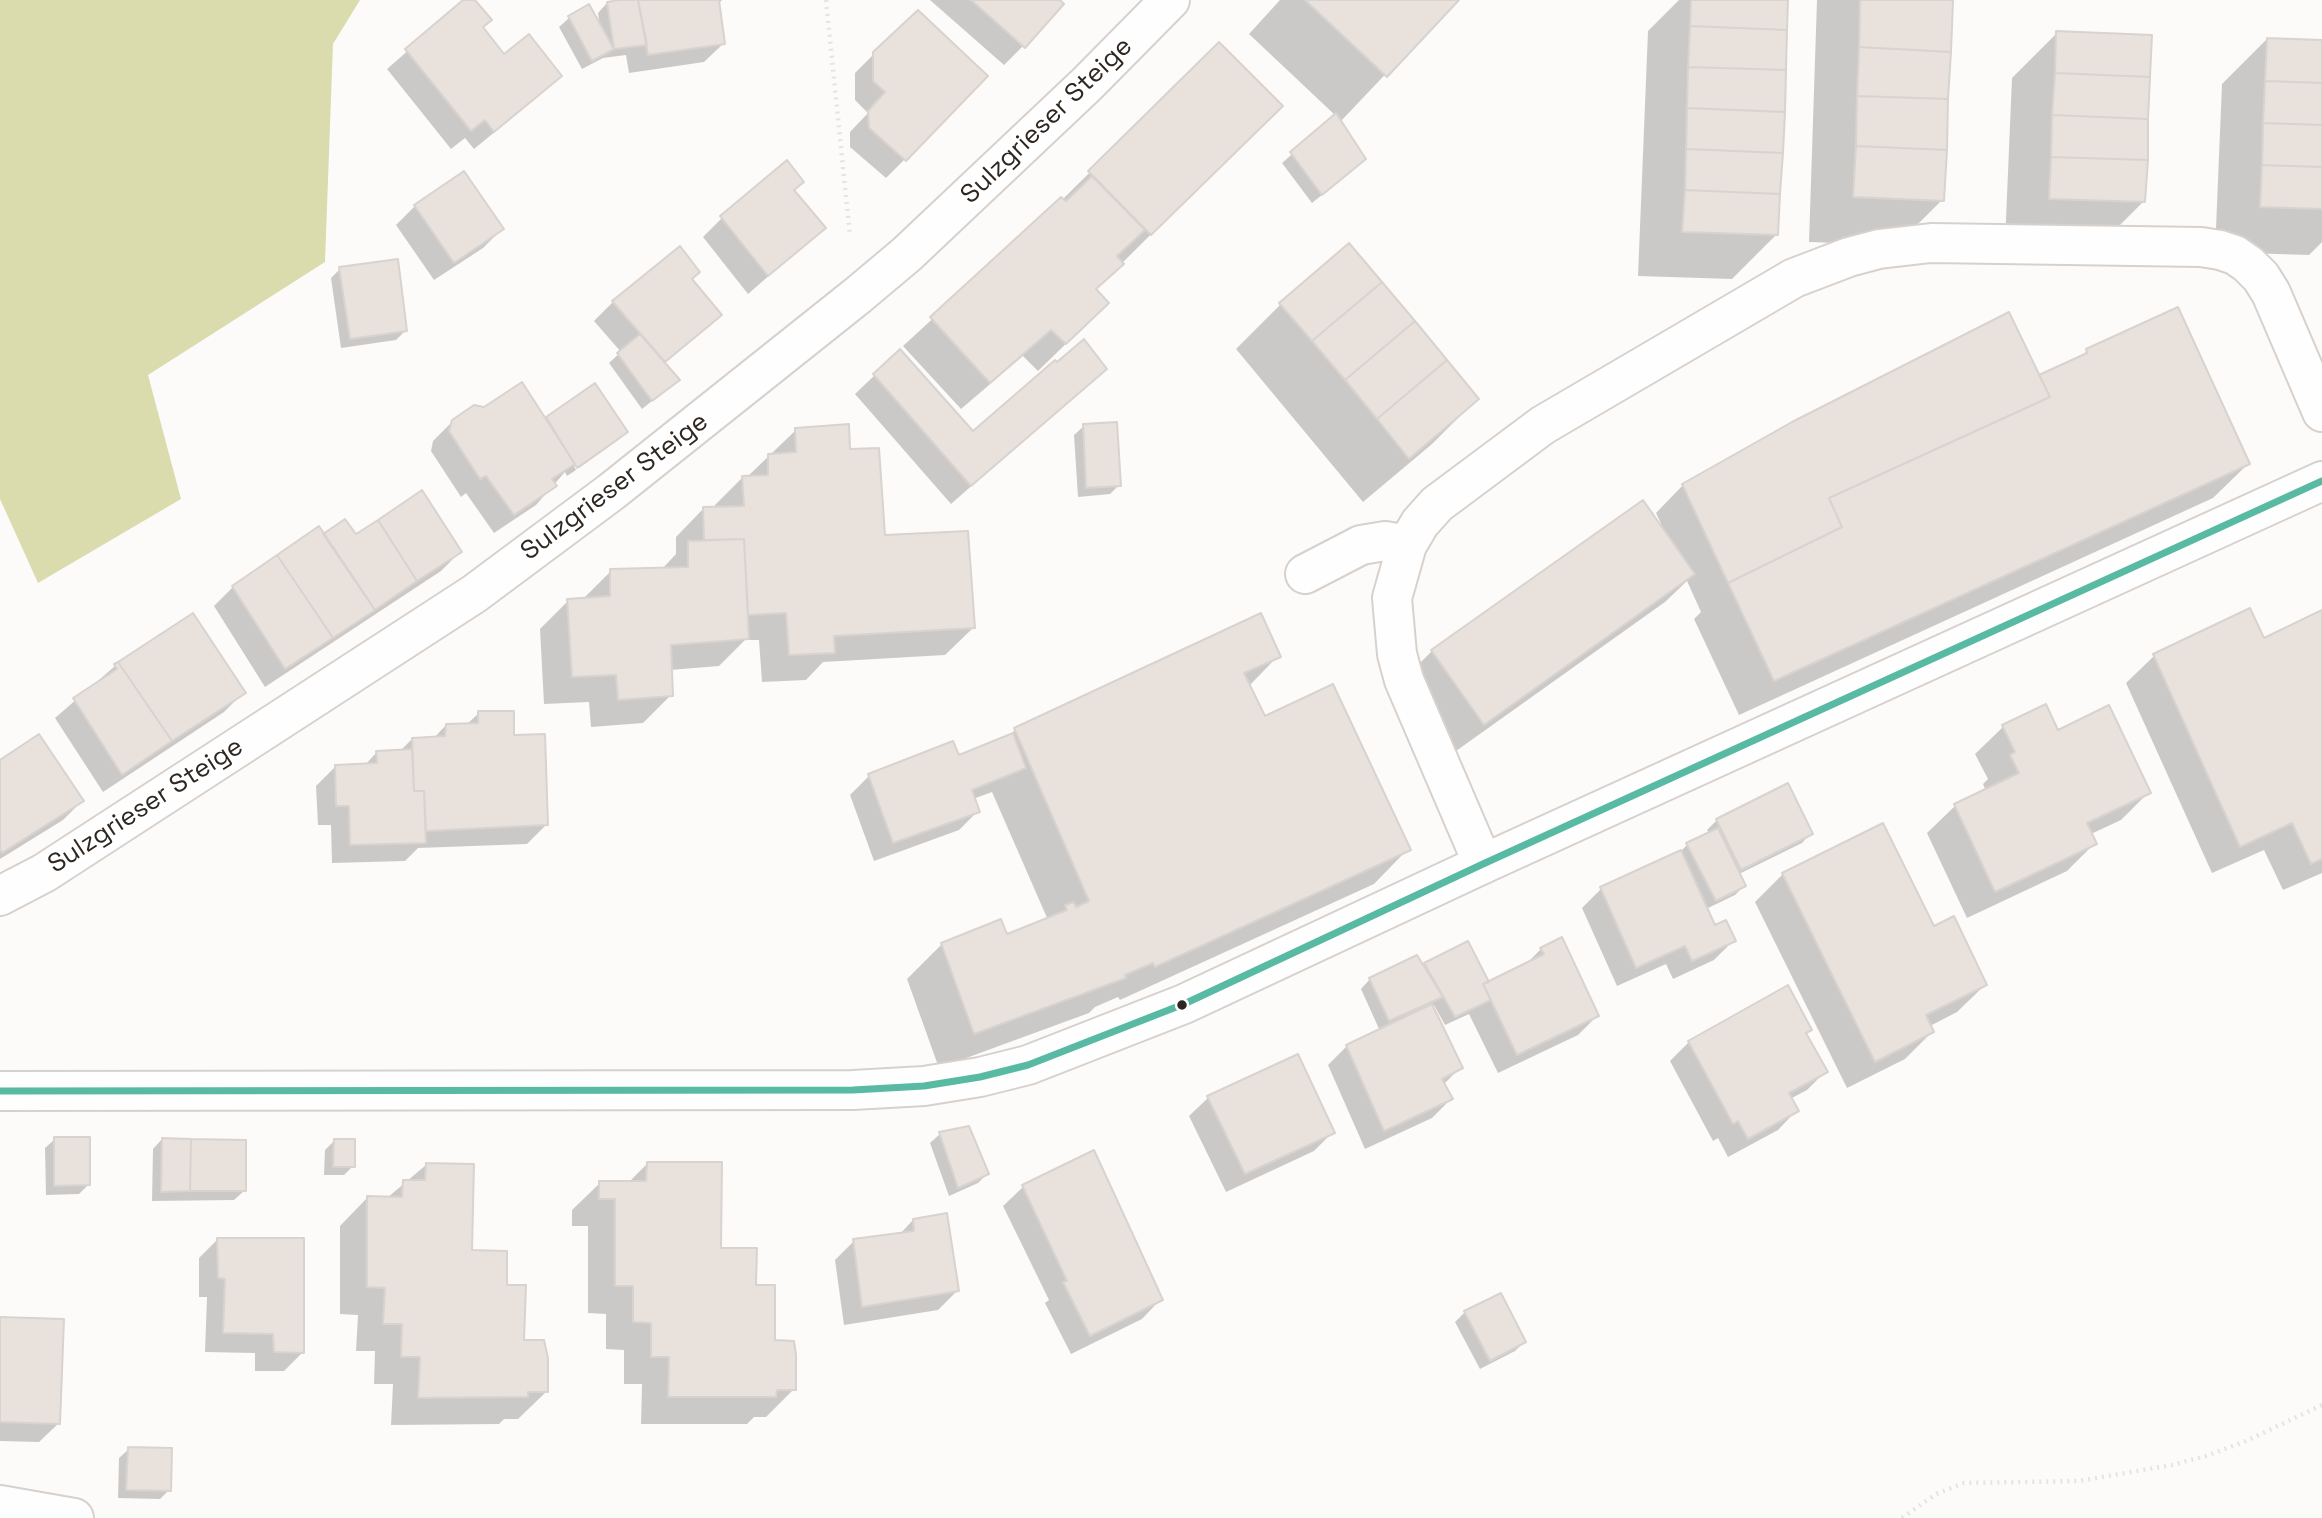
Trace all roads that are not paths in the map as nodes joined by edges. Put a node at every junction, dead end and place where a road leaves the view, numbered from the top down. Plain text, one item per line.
1 (1170, 0) edge
2 (2322, 412) edge
3 (2322, 481) edge
4 (1407, 545) junction
5 (1305, 574) dead end
6 (1483, 864) junction
7 (0, 896) edge
8 (0, 1091) edge
9 (0, 1504) edge
10 (74, 1518) edge

1 - 7 main road, Sulzgrieser Steige
2 - 4 main road
3 - 6 main road
4 - 5 main road
4 - 6 main road
6 - 8 main road
9 - 10 main road

